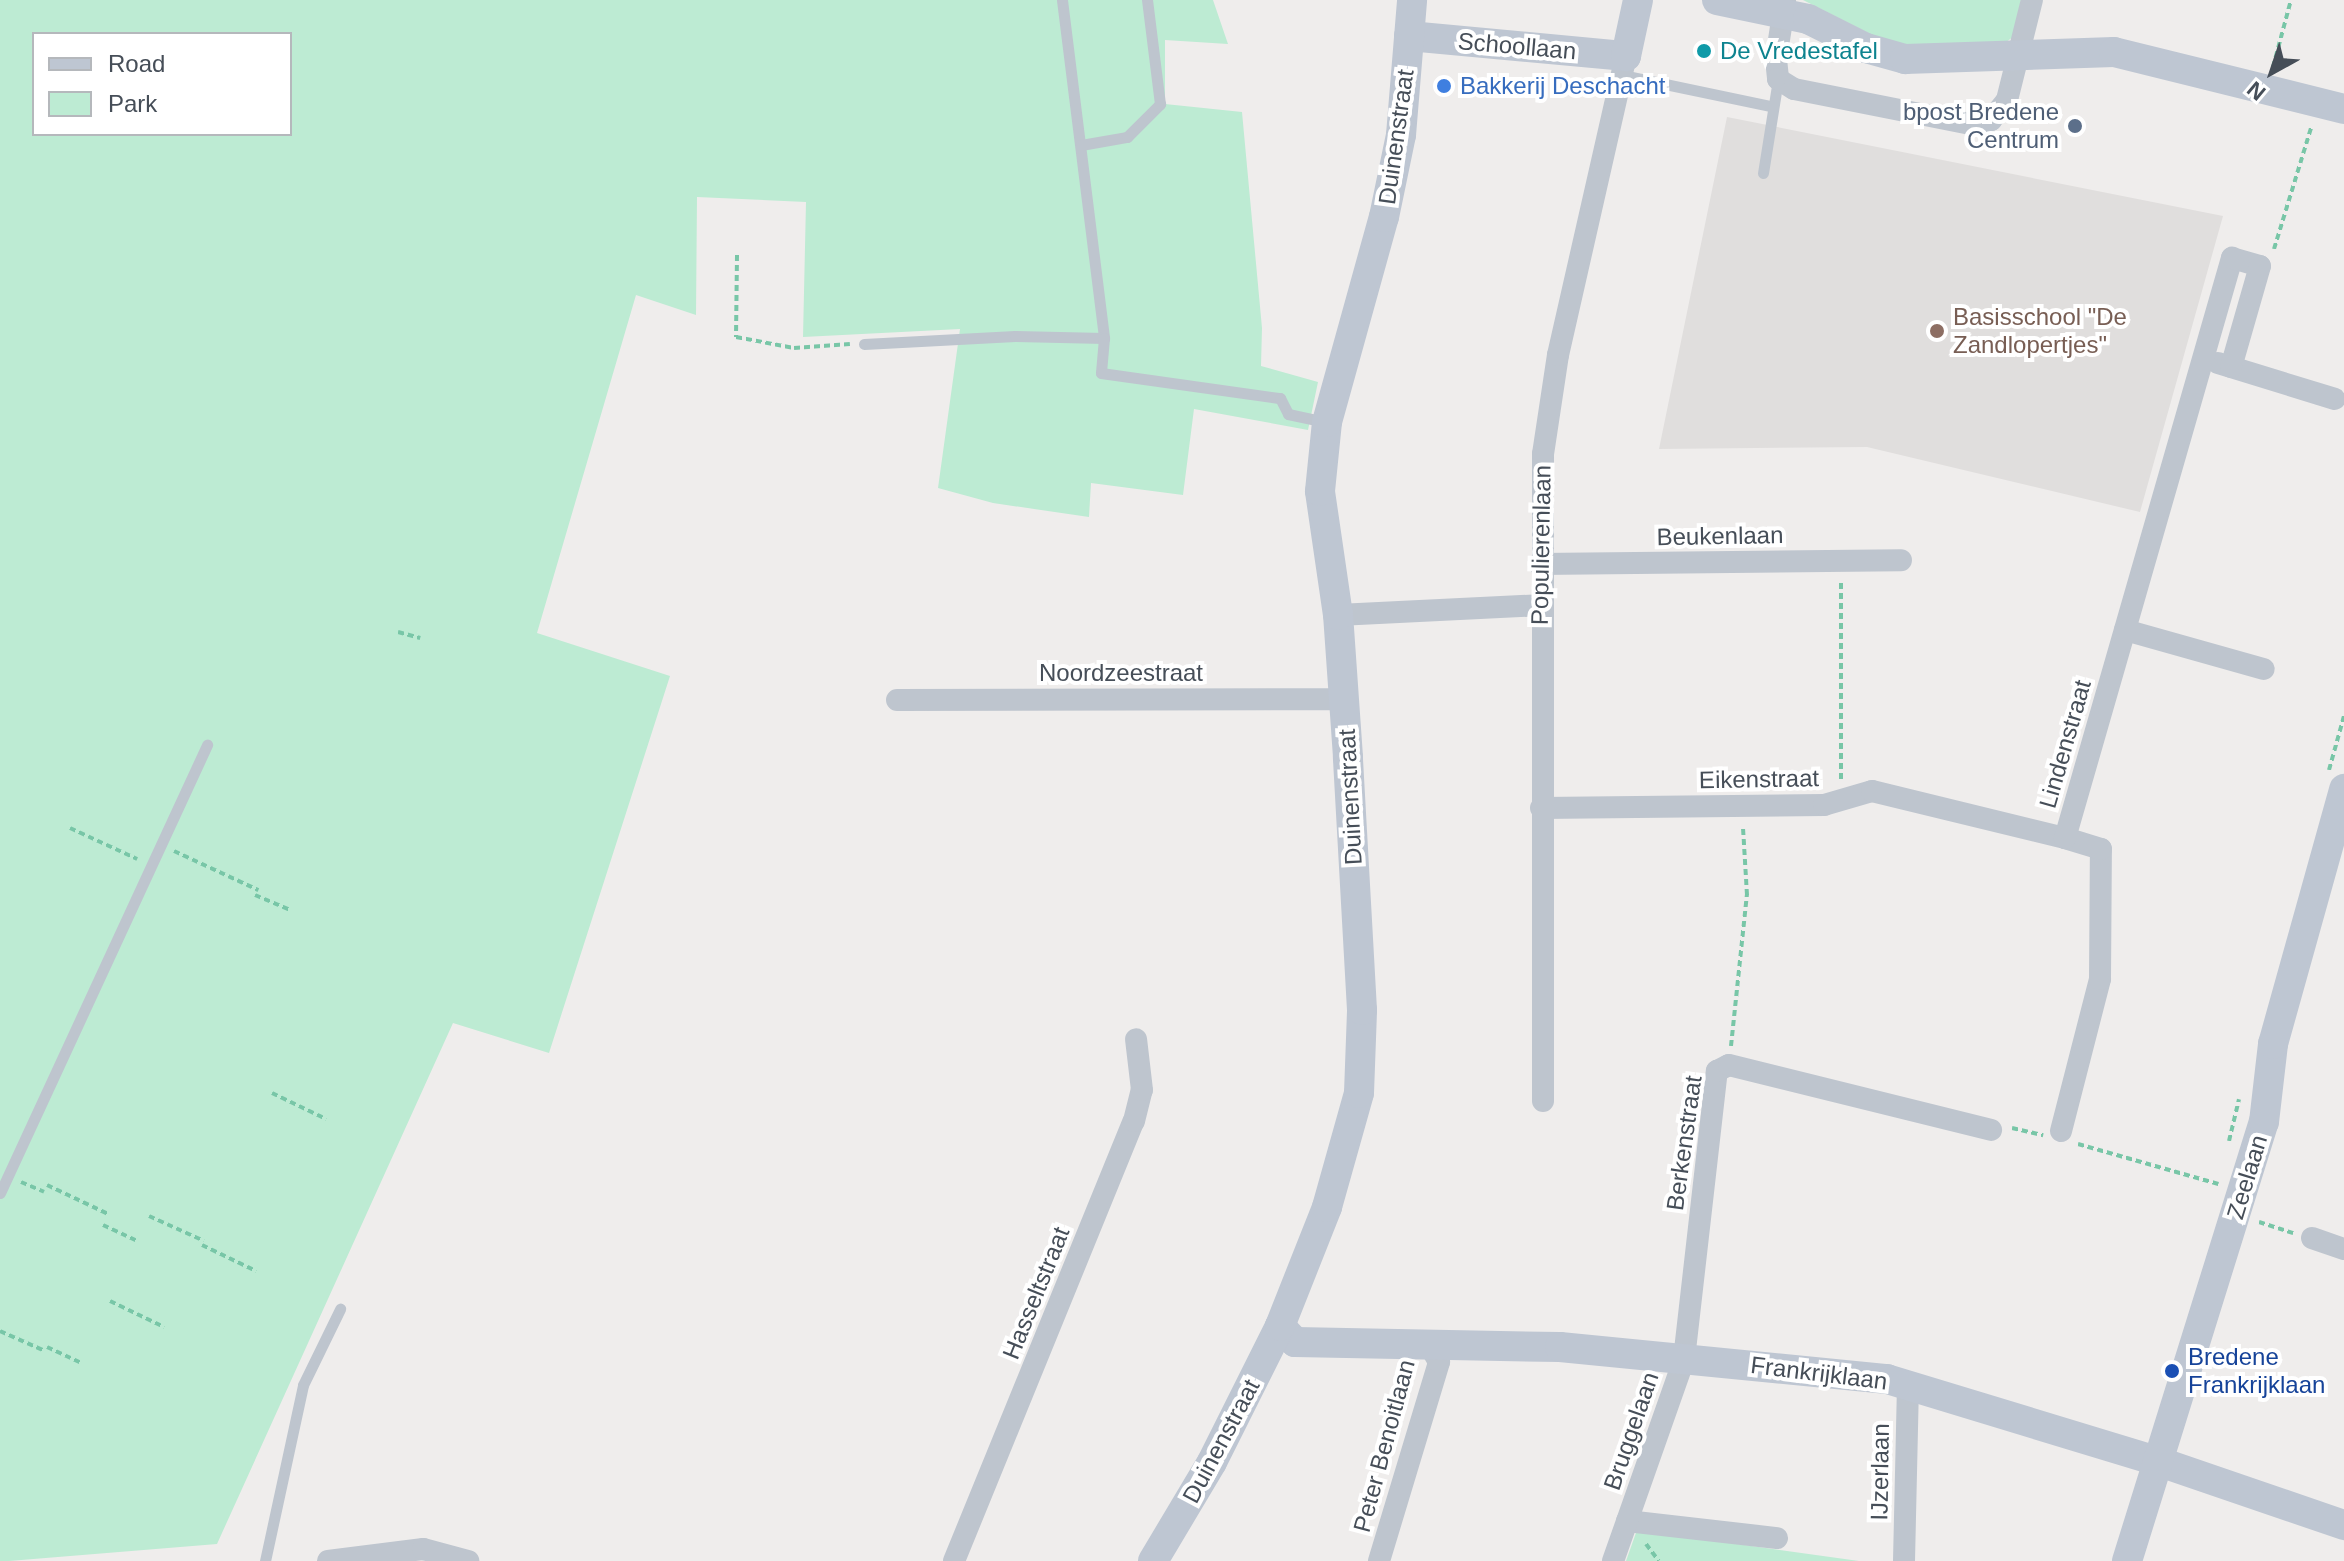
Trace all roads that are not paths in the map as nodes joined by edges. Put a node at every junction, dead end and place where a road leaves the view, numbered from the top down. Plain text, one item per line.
1 (1062, 0) edge
2 (1147, 0) edge
3 (1412, 0) edge
4 (1638, 0) edge
5 (1717, 0) edge
6 (2032, 0) edge
7 (1783, 8) edge
8 (1409, 36) junction
9 (2019, 57) junction
10 (1624, 65) junction
11 (1778, 79) junction
12 (1771, 106) junction
13 (2331, 106) edge
14 (1081, 145) junction
15 (1763, 173) dead end
16 (1104, 338) junction
17 (864, 344) road end
18 (2203, 359) junction
19 (2231, 367) junction
20 (2335, 399) dead end
21 (1327, 422) junction
22 (1901, 560) dead end
23 (1539, 564) junction
24 (1539, 605) junction
25 (1338, 615) junction
26 (2125, 630) junction
27 (2264, 669) dead end
28 (1345, 699) junction
29 (897, 700) dead end
30 (207, 744) dead end
31 (2336, 782) edge
32 (1541, 808) junction
33 (2065, 838) junction
34 (1136, 1039) dead end
35 (1543, 1101) dead end
36 (1991, 1130) road end
37 (2065, 1138) road end
38 (0, 1193) edge
39 (2312, 1238) dead end
40 (2344, 1249) edge
41 (340, 1309) dead end
42 (1280, 1326) junction
43 (1429, 1345) junction
44 (1684, 1359) junction
45 (1908, 1385) junction
46 (2157, 1461) junction
47 (1627, 1521) junction
48 (2344, 1525) edge
49 (1777, 1538) dead end
50 (265, 1561) edge
51 (328, 1561) edge
52 (468, 1561) edge
53 (954, 1561) edge
54 (1153, 1561) edge
55 (1379, 1561) edge
56 (1613, 1561) edge
57 (1904, 1561) edge
58 (2127, 1561) edge

1 - 14 lane
2 - 14 lane
3 - 8 street, Duinenstraat
4 - 10 street, Populierenlaan
5 - 7 street
6 - 9 street
7 - 9 street
7 - 11 street
8 - 10 street, Schoollaan
8 - 21 street, Duinenstraat
9 - 11 street
9 - 13 street
10 - 12 lane
10 - 23 street, Populierenlaan
11 - 12 lane
12 - 15 lane
14 - 16 lane
16 - 17 lane
16 - 21 lane
18 - 19 street
18 - 19 street, Lindenstraat
18 - 26 street, Lindenstraat
19 - 20 street
21 - 25 street, Duinenstraat
22 - 23 street, Beukenlaan
23 - 24 street, Populierenlaan
24 - 25 street
24 - 32 street, Populierenlaan
25 - 28 street, Duinenstraat
26 - 27 street
26 - 33 street, Lindenstraat
28 - 29 street, Noordzeestraat
28 - 42 street, Duinenstraat
30 - 38 lane
31 - 46 street, Zeelaan
32 - 33 street, Eikenstraat
32 - 35 street, Populierenlaan
33 - 37 street, Lindenstraat
34 - 53 street, Hasseltstraat
36 - 44 street, Berkenstraat
39 - 40 street
41 - 50 lane
42 - 43 street, Frankrijklaan
42 - 54 street, Duinenstraat
43 - 44 street, Frankrijklaan
43 - 55 street, Peter Benoitlaan
44 - 45 street, Frankrijklaan
44 - 47 street, Bruggelaan
45 - 46 street, Frankrijklaan
45 - 57 street, IJzerlaan
46 - 48 street, Frankrijklaan
46 - 58 street, Zeelaan
47 - 49 street, Bruggelaan
47 - 56 street, Bruggelaan
51 - 52 street

